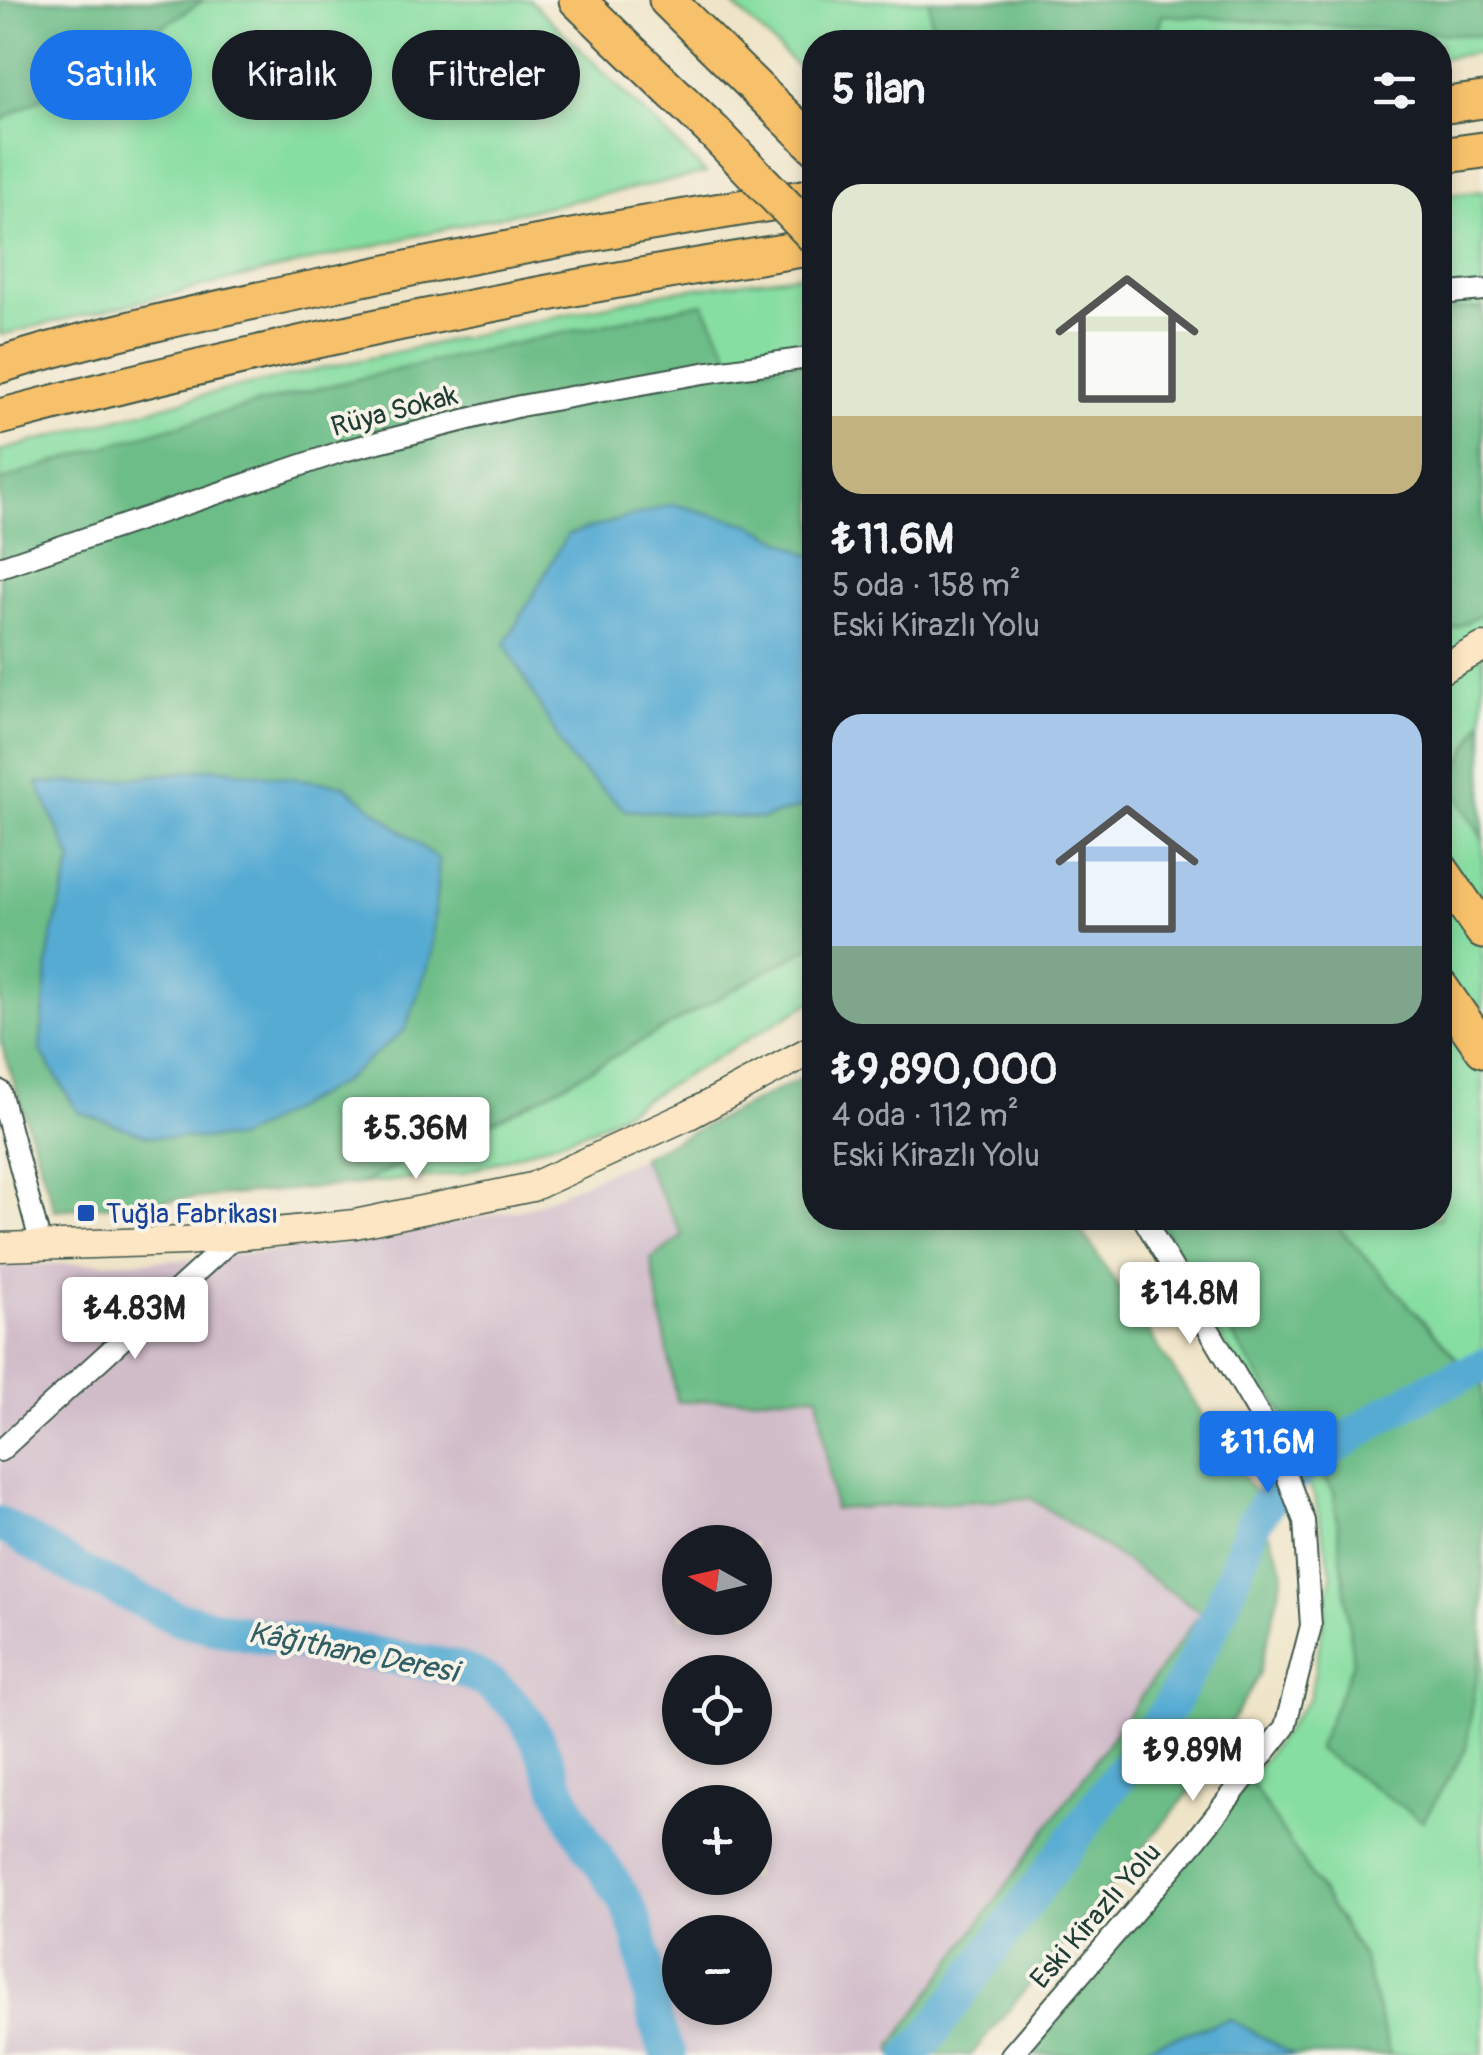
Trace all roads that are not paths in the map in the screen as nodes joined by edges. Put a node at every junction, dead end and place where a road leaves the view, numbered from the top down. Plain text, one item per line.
1 (578, 0) edge
2 (667, 0) edge
3 (1483, 100) edge
4 (1452, 104) edge
5 (802, 132) edge
6 (1483, 150) edge
7 (1452, 154) edge
8 (1483, 170) edge
9 (1452, 174) edge
10 (802, 198) edge
11 (802, 224) edge
12 (802, 249) edge
13 (1483, 290) edge
14 (1452, 293) edge
15 (802, 359) edge
16 (0, 365) edge
17 (0, 418) edge
18 (0, 567) edge
19 (1483, 647) edge
20 (1452, 664) edge
21 (1452, 886) edge
22 (1483, 930) edge
23 (1452, 1004) edge
24 (1483, 1049) edge
25 (802, 1055) edge
26 (0, 1090) edge
27 (1150, 1230) edge
28 (236, 1236) junction
29 (0, 1246) edge
30 (41, 1246) junction
31 (0, 1451) edge
32 (1011, 2055) edge

1 - 11 highway, bridge
2 - 5 highway
3 - 4 highway
6 - 7 highway
8 - 9 highway
10 - 16 highway
12 - 17 highway
13 - 14 street
15 - 18 street, Rüya Sokak
19 - 20 main road
21 - 22 highway
23 - 24 highway
25 - 28 main road
26 - 30 street
27 - 32 street, Eski Kirazlı Yolu
28 - 30 main road
28 - 31 street
29 - 30 main road

